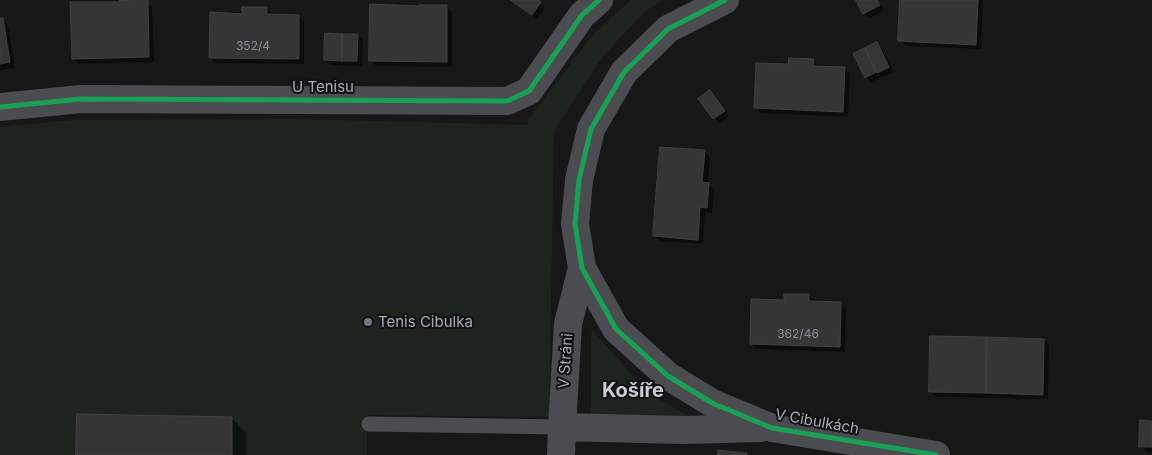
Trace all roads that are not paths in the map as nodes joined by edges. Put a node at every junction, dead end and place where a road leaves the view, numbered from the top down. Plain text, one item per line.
1 (599, 0) edge
2 (726, 0) edge
3 (0, 107) edge
4 (582, 268) junction
5 (369, 424) dead end
6 (562, 427) junction
7 (772, 428) junction
8 (562, 455) edge
9 (936, 455) edge

1 - 3 street, U Tenisu
2 - 4 street, V Cibulkách
4 - 6 street, V Stráni
4 - 7 street, V Cibulkách
5 - 6 lane
6 - 7 street
6 - 8 street, V Stráni
7 - 9 street, V Cibulkách

